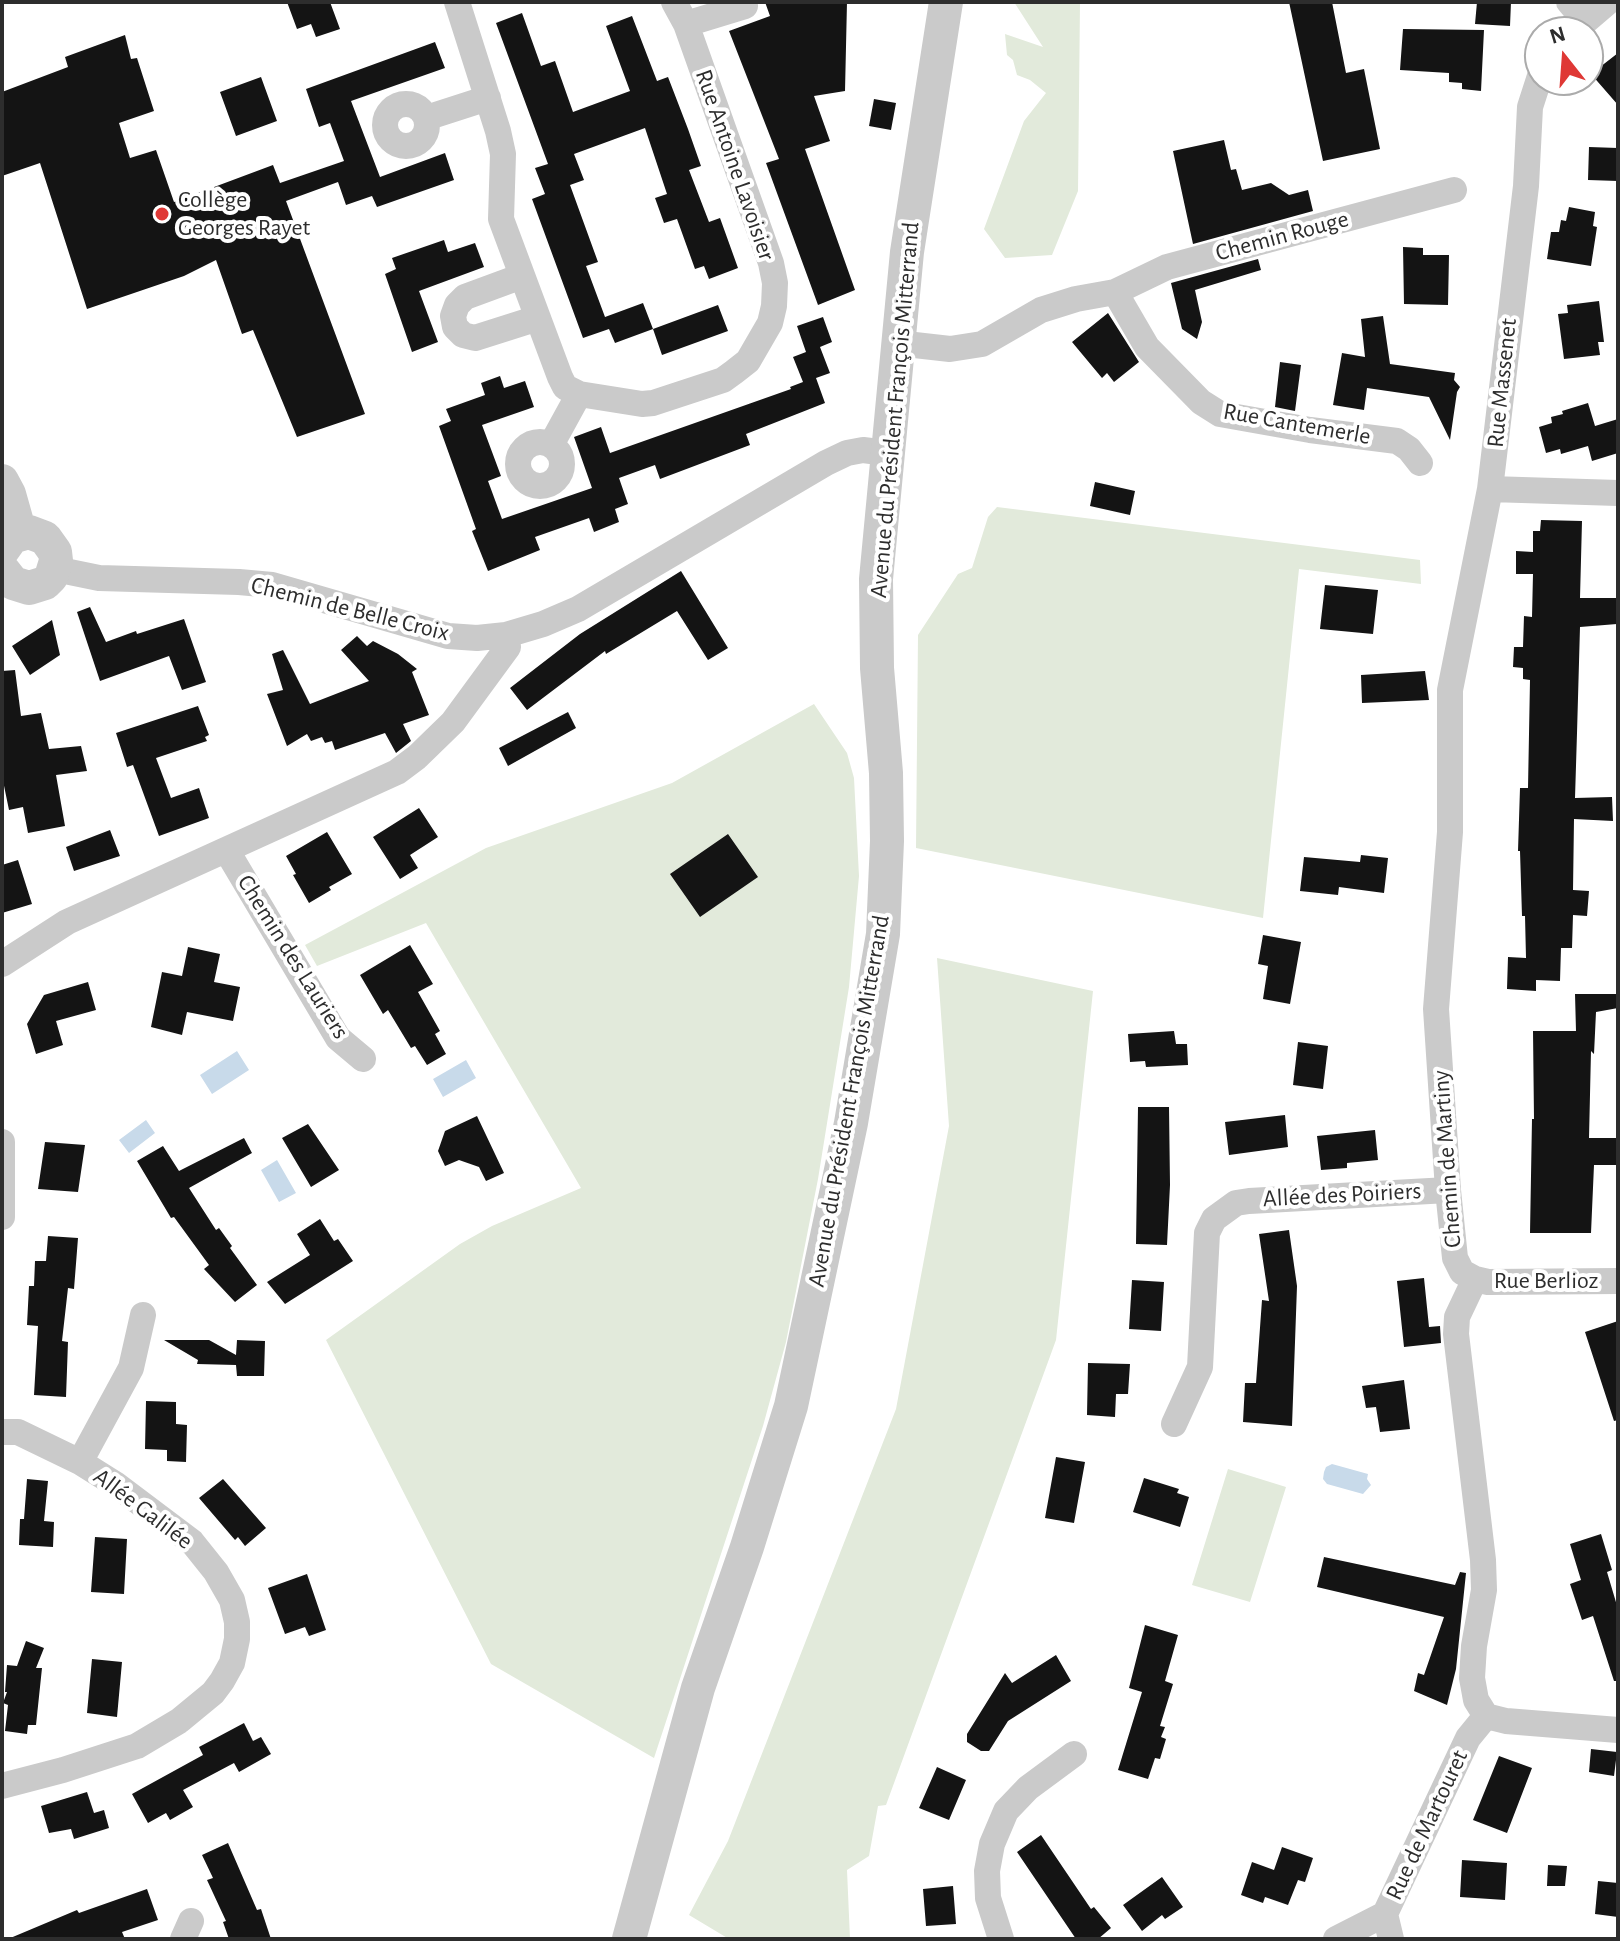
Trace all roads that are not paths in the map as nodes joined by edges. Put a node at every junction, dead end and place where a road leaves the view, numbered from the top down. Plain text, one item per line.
1 (457, 2) edge
2 (946, 2) edge
3 (1608, 2) edge
4 (745, 6) dead end
5 (680, 13) edge
6 (1580, 16) edge
7 (1534, 96) edge
8 (488, 98) junction
9 (426, 118) dead end
10 (1454, 190) dead end
11 (522, 276) junction
12 (1115, 292) junction
13 (538, 318) junction
14 (897, 343) junction
15 (579, 394) junction
16 (551, 445) dead end
17 (887, 453) junction
18 (1420, 463) dead end
19 (2, 481) edge
20 (1490, 489) junction
21 (1618, 493) edge
22 (11, 542) edge
23 (55, 569) junction
24 (6, 587) edge
25 (506, 635) junction
26 (1450, 690) joint
27 (227, 851) junction
28 (2, 964) edge
29 (363, 1059) dead end
30 (2, 1142) edge
31 (1448, 1190) junction
32 (2, 1217) edge
33 (1475, 1279) junction
34 (1618, 1281) edge
35 (143, 1315) dead end
36 (1174, 1424) dead end
37 (2, 1432) edge
38 (80, 1462) junction
39 (1486, 1716) junction
40 (1618, 1730) edge
41 (1074, 1754) dead end
42 (2, 1786) edge
43 (1388, 1927) edge
44 (629, 1939) edge
45 (1001, 1939) edge
46 (1336, 1939) edge

1 - 8 street
2 - 14 street, Avenue du Président François Mitterrand
3 - 6 street
4 - 5 street, Rue Antoine Lavoisier
5 - 15 street, Rue Antoine Lavoisier
7 - 20 street, Rue Massenet
8 - 9 street
8 - 11 street
10 - 12 street, Chemin Rouge
11 - 13 street
11 - 13 street
12 - 14 street
12 - 18 street, Rue Cantemerle
13 - 15 street
14 - 17 street, Avenue du Président François Mitterrand
15 - 16 street
17 - 25 street, Chemin de Belle Croix
17 - 44 street, Avenue du Président François Mitterrand
19 - 22 street
20 - 21 street
20 - 26 street, Rue Massenet
22 - 23 street
23 - 24 street
23 - 25 street, Chemin de Belle Croix
25 - 27 street, Chemin des Lauriers
26 - 31 street, Chemin de Martiny
27 - 28 street, Chemin des Lauriers
27 - 29 street, Chemin des Lauriers
30 - 32 street
31 - 33 street, Chemin de Martiny
31 - 36 street, Allée des Poiriers
33 - 34 street, Rue Berlioz
33 - 39 street, Chemin de Martiny
35 - 38 street, Allée Galilée
37 - 38 street, Allée Galilée
38 - 42 street, Allée Galilée
39 - 40 street
39 - 43 street, Rue de Martouret
41 - 45 street
43 - 46 street

